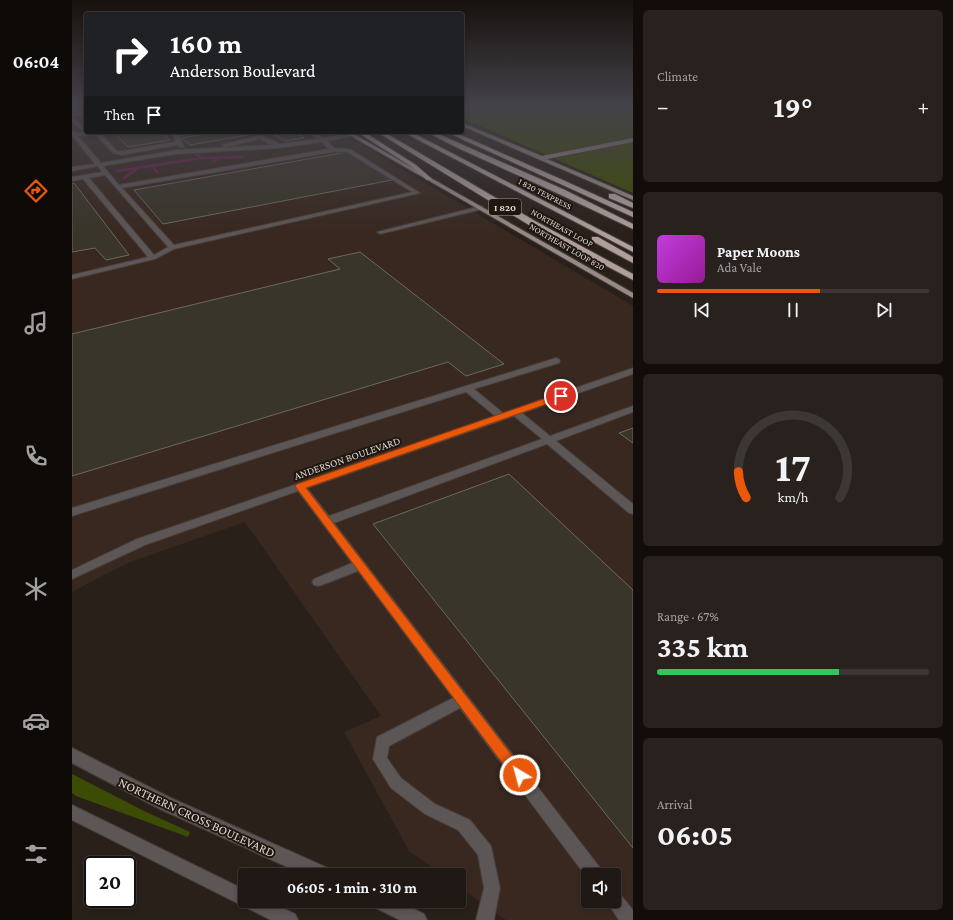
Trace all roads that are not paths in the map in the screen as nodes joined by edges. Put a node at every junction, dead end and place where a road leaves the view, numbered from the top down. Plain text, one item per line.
1 (84, 147) edge
2 (110, 147) edge
3 (156, 147) edge
4 (184, 147) edge
5 (275, 147) edge
6 (330, 147) edge
7 (373, 147) edge
8 (384, 147) edge
9 (405, 147) edge
10 (427, 147) edge
11 (435, 147) edge
12 (449, 147) edge
13 (462, 147) edge
14 (483, 147) edge
15 (500, 147) edge
16 (516, 147) edge
17 (595, 147) edge
18 (602, 147) edge
19 (220, 148) joint
20 (188, 150) junction
21 (333, 150) junction
22 (618, 150) dead end
23 (610, 151) junction
24 (254, 153) junction
25 (542, 158) junction
26 (264, 162) junction
27 (553, 163) junction
28 (98, 164) junction
29 (72, 169) edge
30 (106, 173) junction
31 (84, 177) junction
32 (72, 179) edge
33 (429, 179) junction
34 (118, 187) junction
35 (633, 198) edge
36 (633, 206) edge
37 (480, 208) junction
38 (633, 215) edge
39 (633, 227) edge
40 (380, 232) dead end
41 (627, 238) dead end
42 (172, 247) junction
43 (633, 250) edge
44 (153, 258) junction
45 (633, 260) edge
46 (72, 277) edge
47 (633, 277) edge
48 (633, 296) edge
49 (556, 361) dead end
50 (633, 371) edge
51 (468, 389) junction
52 (633, 409) edge
53 (515, 412) junction
54 (502, 417) junction
55 (549, 440) junction
56 (300, 486) junction
57 (633, 510) edge
58 (72, 512) edge
59 (327, 521) junction
60 (360, 565) junction
61 (72, 575) edge
62 (318, 582) dead end
63 (463, 700) junction
64 (72, 755) edge
65 (72, 812) edge
66 (308, 868) edge
67 (590, 868) edge
68 (238, 895) edge
69 (264, 908) edge
70 (394, 908) edge
71 (620, 908) edge
72 (289, 920) edge
73 (418, 920) edge
74 (485, 920) edge
75 (630, 920) edge

1 - 28 street
2 - 3 street
4 - 20 street
5 - 24 street
6 - 21 street
7 - 33 main road, NORTHEAST LOOP 820
8 - 33 highway
9 - 47 highway, NORTHEAST LOOP / I 820
10 - 45 highway
11 - 43 highway, I 820 TEXPRESS
12 - 41 highway, I 820 TEXPRESS
13 - 39 highway
14 - 38 highway
15 - 36 highway
16 - 25 main road
17 - 25 main road
18 - 23 main road
19 - 20 street
19 - 24 street
20 - 28 street
21 - 26 street
21 - 42 street
22 - 23 main road
23 - 27 main road
24 - 26 street
25 - 27 main road
26 - 34 street
27 - 35 main road
28 - 29 street
28 - 30 street
30 - 31 street
30 - 34 street
31 - 32 street
31 - 44 street
33 - 37 main road, NORTHEAST LOOP 820
34 - 42 street
37 - 40 street
37 - 48 main road, NORTHEAST LOOP 820
42 - 44 street
44 - 46 street
49 - 51 street
50 - 53 street, ANDERSON BOULEVARD
51 - 54 street
51 - 58 street
52 - 55 street
53 - 54 street, ANDERSON BOULEVARD
53 - 55 street
54 - 56 street, ANDERSON BOULEVARD
55 - 57 street
55 - 59 street
56 - 59 street
56 - 61 street, ANDERSON BOULEVARD
59 - 60 street
60 - 62 street
60 - 63 street
63 - 67 street
63 - 74 street
64 - 66 street, NORTHERN CROSS BOULEVARD
65 - 68 street
69 - 72 street
70 - 73 street
71 - 75 street

